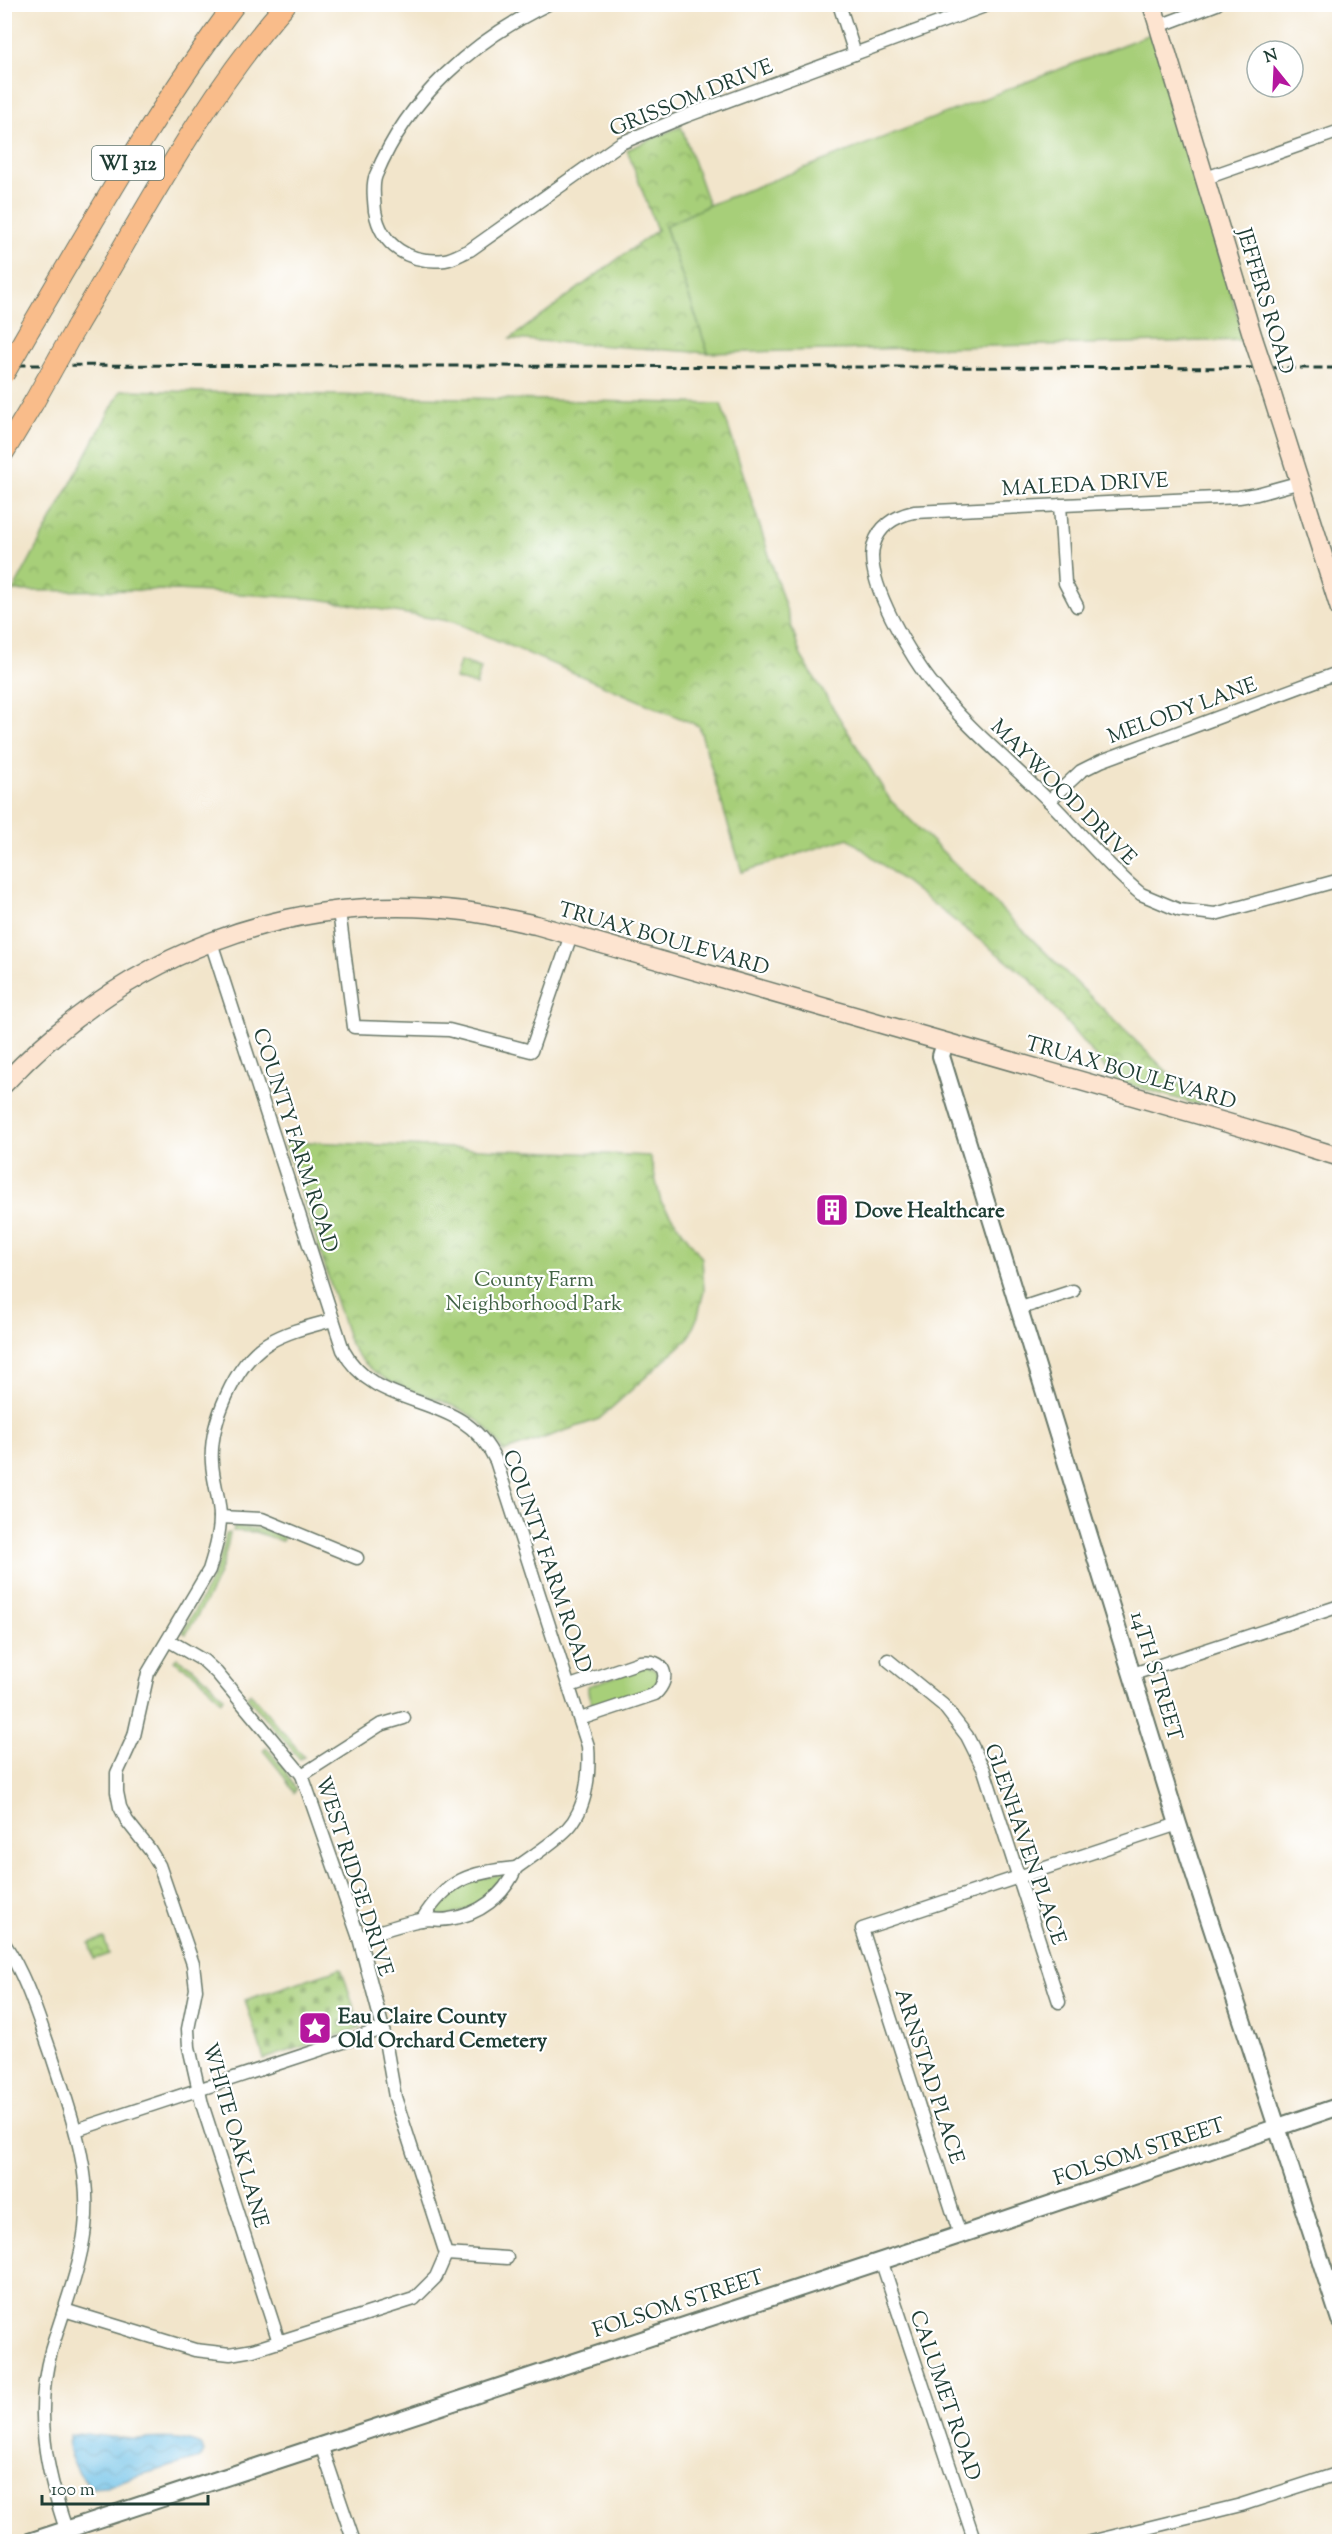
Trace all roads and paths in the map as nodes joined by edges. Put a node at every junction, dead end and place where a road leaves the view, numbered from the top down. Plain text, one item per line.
1 (235, 4) edge
2 (286, 4) edge
3 (548, 4) edge
4 (839, 4) edge
5 (990, 4) edge
6 (1152, 4) edge
7 (1217, 4) edge
8 (1159, 26) junction
9 (855, 54) junction
10 (1340, 131) edge
11 (1206, 178) junction
12 (4, 374) edge
13 (4, 452) edge
14 (1300, 482) junction
15 (1060, 506) junction
16 (877, 536) joint
17 (1077, 606) dead end
18 (1340, 609) edge
19 (1340, 672) edge
20 (1048, 801) junction
21 (1340, 880) edge
22 (339, 911) junction
23 (571, 935) junction
24 (211, 942) junction
25 (945, 1043) junction
26 (4, 1084) edge
27 (1340, 1157) edge
28 (1072, 1291) dead end
29 (1018, 1309) junction
30 (333, 1320) junction
31 (220, 1517) junction
32 (357, 1558) dead end
33 (1340, 1606) edge
34 (168, 1640) junction
35 (888, 1660) dead end
36 (1133, 1674) junction
37 (570, 1686) junction
38 (404, 1718) dead end
39 (580, 1719) junction
40 (302, 1775) junction
41 (1178, 1824) junction
42 (516, 1868) junction
43 (1019, 1877) junction
44 (422, 1920) junction
45 (359, 1938) junction
46 (4, 1943) edge
47 (1059, 2002) dead end
48 (383, 2029) junction
49 (199, 2090) junction
50 (1340, 2106) edge
51 (1278, 2128) junction
52 (76, 2130) junction
53 (960, 2235) junction
54 (446, 2254) junction
55 (507, 2258) dead end
56 (881, 2260) junction
57 (64, 2310) junction
58 (1340, 2320) edge
59 (279, 2342) junction
60 (321, 2445) junction
61 (1340, 2473) edge
62 (66, 2529) junction
63 (29, 2541) edge
64 (354, 2541) edge
65 (975, 2541) edge
66 (1090, 2541) edge

1 - 12 main road, WI 312, bridge
2 - 13 main road, WI 312, bridge
3 - 9 street, GRISSOM DRIVE
4 - 9 street
5 - 9 street, GRISSOM DRIVE
6 - 8 main road, JEFFERS ROAD
7 - 8 street
8 - 11 main road, JEFFERS ROAD
10 - 11 street
11 - 14 main road, JEFFERS ROAD, bridge
14 - 15 street, MALEDA DRIVE
14 - 18 main road, JEFFERS ROAD
15 - 16 street, MALEDA DRIVE
15 - 17 street
16 - 20 street, MAYWOOD DRIVE
19 - 20 street, MELODY LANE
20 - 21 street, MAYWOOD DRIVE
22 - 23 main road, TRUAX BOULEVARD
22 - 23 street
22 - 24 main road, TRUAX BOULEVARD
23 - 25 main road, TRUAX BOULEVARD
24 - 26 main road, TRUAX BOULEVARD
24 - 30 street, COUNTY FARM ROAD
25 - 27 main road, TRUAX BOULEVARD
25 - 29 street, 14TH STREET
28 - 29 street
29 - 36 street, 14TH STREET
30 - 31 street, WHITE OAK LANE
30 - 37 street, COUNTY FARM ROAD
31 - 32 street
31 - 34 street, WHITE OAK LANE
33 - 36 street
34 - 40 street, WEST RIDGE DRIVE
34 - 49 street, WHITE OAK LANE
35 - 43 street, GLENHAVEN PLACE
36 - 41 street, 14TH STREET
37 - 39 street, COUNTY FARM ROAD
37 - 39 street
38 - 40 street
39 - 42 street, COUNTY FARM ROAD
40 - 45 street, WEST RIDGE DRIVE
41 - 43 street
41 - 51 street, 14TH STREET
42 - 44 street
42 - 44 street, COUNTY FARM ROAD
43 - 47 street, GLENHAVEN PLACE
43 - 53 street, ARNSTAD PLACE
44 - 45 street, COUNTY FARM ROAD
45 - 48 street, WEST RIDGE DRIVE
46 - 52 street
48 - 49 street
48 - 54 street, WEST RIDGE DRIVE
49 - 52 street
49 - 59 street, WHITE OAK LANE
50 - 51 street, FOLSOM STREET
51 - 53 street, FOLSOM STREET
51 - 58 street, 14TH STREET
52 - 57 street
53 - 56 street, FOLSOM STREET
54 - 55 street
54 - 59 street
56 - 60 street, FOLSOM STREET
56 - 65 street, CALUMET ROAD
57 - 59 street
57 - 62 street
60 - 62 street, FOLSOM STREET
60 - 64 street
61 - 66 street
62 - 63 street, FOLSOM STREET

